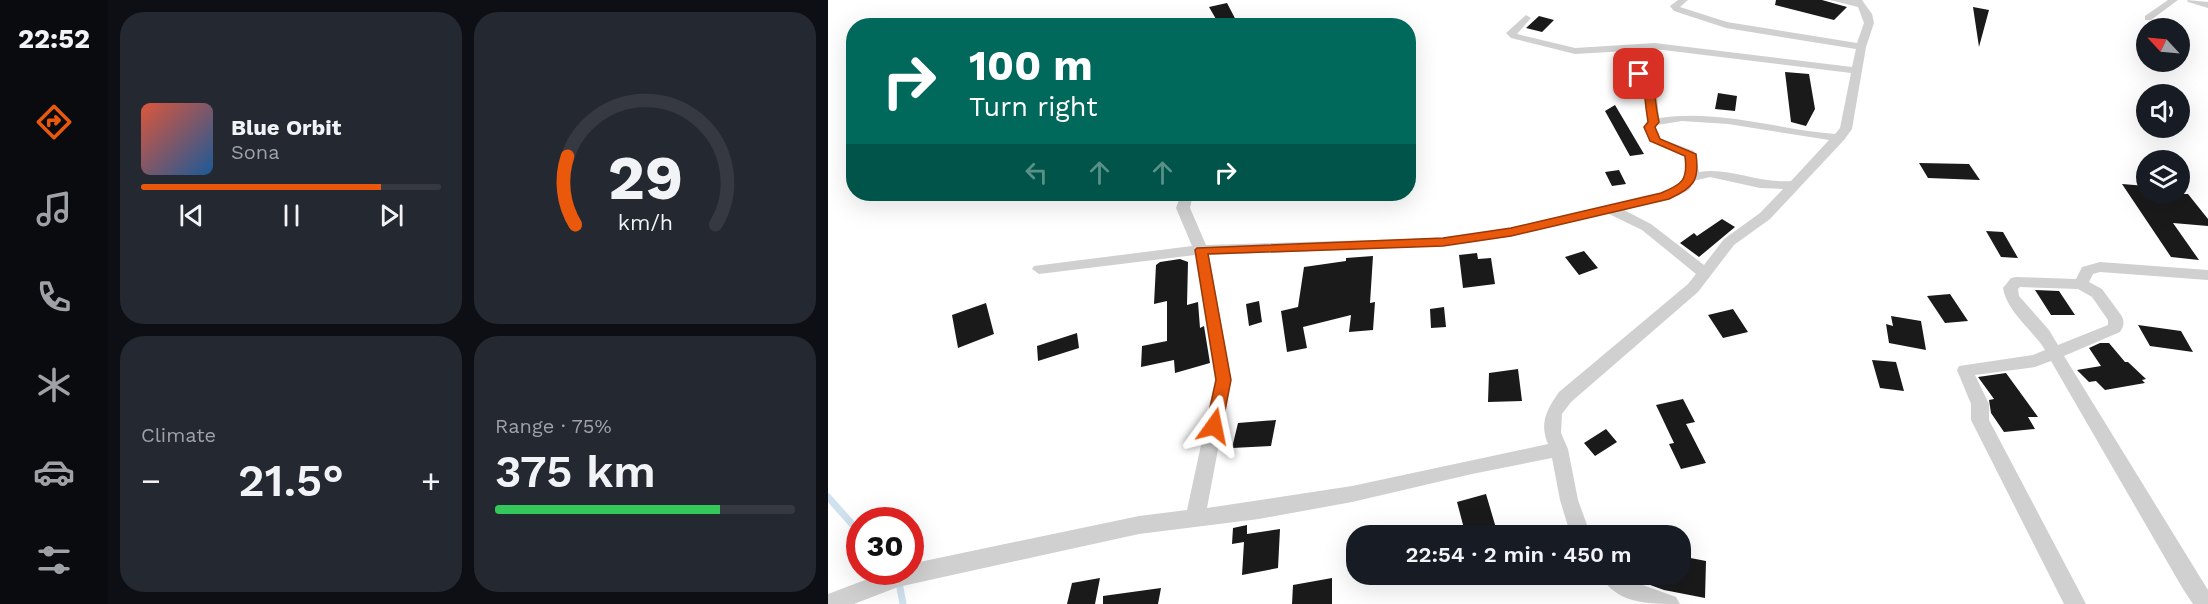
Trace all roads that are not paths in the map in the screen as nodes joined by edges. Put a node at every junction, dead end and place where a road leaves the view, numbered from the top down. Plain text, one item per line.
1 (1684, 0) edge
2 (1834, 0) edge
3 (2174, 0) edge
4 (2191, 0) edge
5 (1860, 3) edge
6 (2208, 5) edge
7 (1526, 18) dead end
8 (2148, 18) dead end
9 (1861, 47) junction
10 (1632, 48) junction
11 (1856, 71) junction
12 (1654, 122) junction
13 (1840, 138) junction
14 (1688, 179) junction
15 (1795, 184) junction
16 (1185, 201) edge
17 (1608, 209) junction
18 (1201, 250) junction
19 (1038, 269) dead end
20 (1704, 272) junction
21 (2208, 275) edge
22 (2081, 284) junction
23 (2054, 352) junction
24 (1559, 449) junction
25 (1195, 518) junction
26 (1577, 525) edge
27 (1618, 585) edge
28 (828, 604) edge
29 (1669, 604) edge
30 (2075, 604) edge
31 (2205, 604) edge

1 - 9 street
2 - 5 street
3 - 8 street
4 - 6 street
5 - 9 street
7 - 10 street
9 - 11 street
10 - 11 street
10 - 12 street
11 - 13 street
12 - 13 street
12 - 14 street
13 - 15 street
14 - 15 street
14 - 17 street
15 - 20 street
16 - 18 street
17 - 18 street
17 - 20 street
18 - 19 street
18 - 25 street
20 - 24 street
21 - 22 street
22 - 23 street
22 - 23 street
23 - 30 street
23 - 31 street
24 - 25 street
24 - 26 street
25 - 28 street
27 - 29 street

